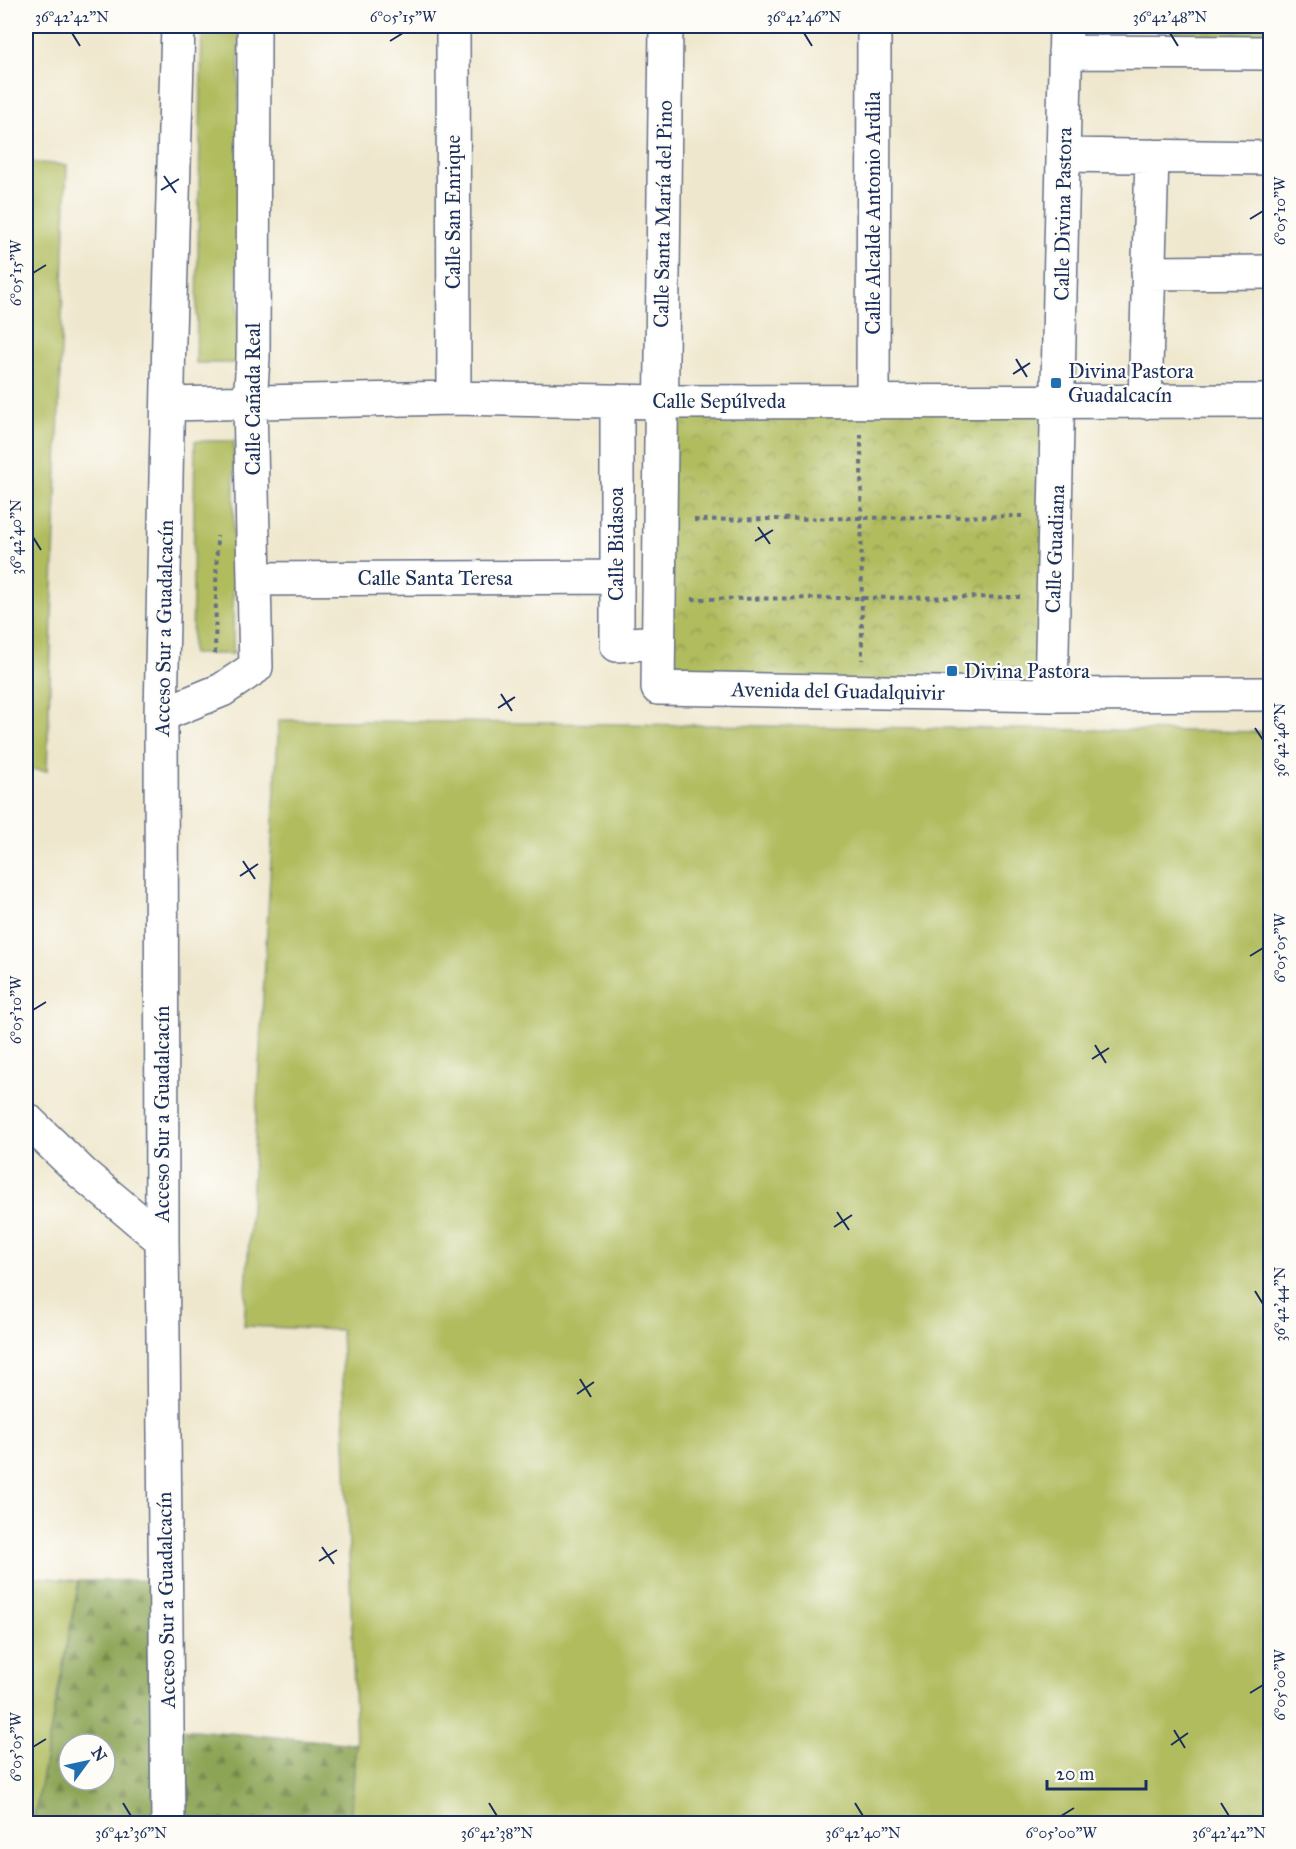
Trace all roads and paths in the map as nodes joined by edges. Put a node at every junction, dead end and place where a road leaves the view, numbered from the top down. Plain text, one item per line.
1 (178, 26) edge
2 (254, 26) edge
3 (453, 26) edge
4 (666, 26) edge
5 (874, 26) edge
6 (1066, 39) edge
7 (1169, 39) edge
8 (1270, 53) edge
9 (1064, 156) junction
10 (1152, 156) junction
11 (1270, 158) edge
12 (1270, 272) edge
13 (1148, 273) junction
14 (454, 398) junction
15 (867, 400) junction
16 (617, 401) junction
17 (1270, 401) edge
18 (661, 402) junction
19 (1144, 402) junction
20 (250, 403) junction
21 (1059, 403) junction
22 (168, 404) junction
23 (1056, 516) junction
24 (861, 518) junction
25 (660, 520) junction
26 (615, 577) junction
27 (254, 579) junction
28 (1054, 597) junction
29 (862, 598) junction
30 (659, 599) junction
31 (658, 642) junction
32 (658, 688) joint
33 (862, 692) junction
34 (1270, 694) edge
35 (1051, 695) junction
36 (161, 715) junction
37 (26, 1119) edge
38 (162, 1240) junction
39 (168, 1824) edge

1 - 22 street, Acceso Sur a Guadalcacín
2 - 20 street, Calle Cañada Real
3 - 14 street, Calle San Enrique
4 - 18 street, Calle Santa María del Pino
5 - 15 street, Calle Alcalde Antonio Ardila
6 - 7 street
6 - 9 street, Calle Divina Pastora
7 - 8 street
9 - 10 street
9 - 21 street, Calle Divina Pastora
10 - 11 street
10 - 13 street
12 - 13 street
13 - 19 street
14 - 16 street, Calle Sepúlveda
14 - 20 street, Calle Sepúlveda
15 - 18 street, Calle Sepúlveda
15 - 21 street, Calle Sepúlveda
15 - 24 path
16 - 18 street, Calle Sepúlveda
16 - 26 street, Calle Bidasoa
17 - 19 street, Calle Sepúlveda
18 - 25 street, Calle Bidasoa
19 - 21 street, Calle Sepúlveda
20 - 22 street, Calle Sepúlveda
20 - 27 street, Calle Cañada Real
21 - 23 street, Calle Guadiana
22 - 36 street, Acceso Sur a Guadalcacín
23 - 24 path
23 - 28 street, Calle Guadiana
24 - 25 path
24 - 29 path
25 - 30 street, Calle Bidasoa
26 - 27 street, Calle Santa Teresa
26 - 31 street, Calle Bidasoa
27 - 36 street, Calle Cañada Real
28 - 29 path
28 - 35 street, Calle Guadiana
29 - 30 path
29 - 33 path
30 - 31 street, Calle Bidasoa
31 - 32 street, Calle Bidasoa
32 - 33 street, Avenida del Guadalquivir
33 - 35 street, Avenida del Guadalquivir
34 - 35 street, Avenida del Guadalquivir
36 - 38 street, Acceso Sur a Guadalcacín
37 - 38 street
38 - 39 street, Acceso Sur a Guadalcacín

